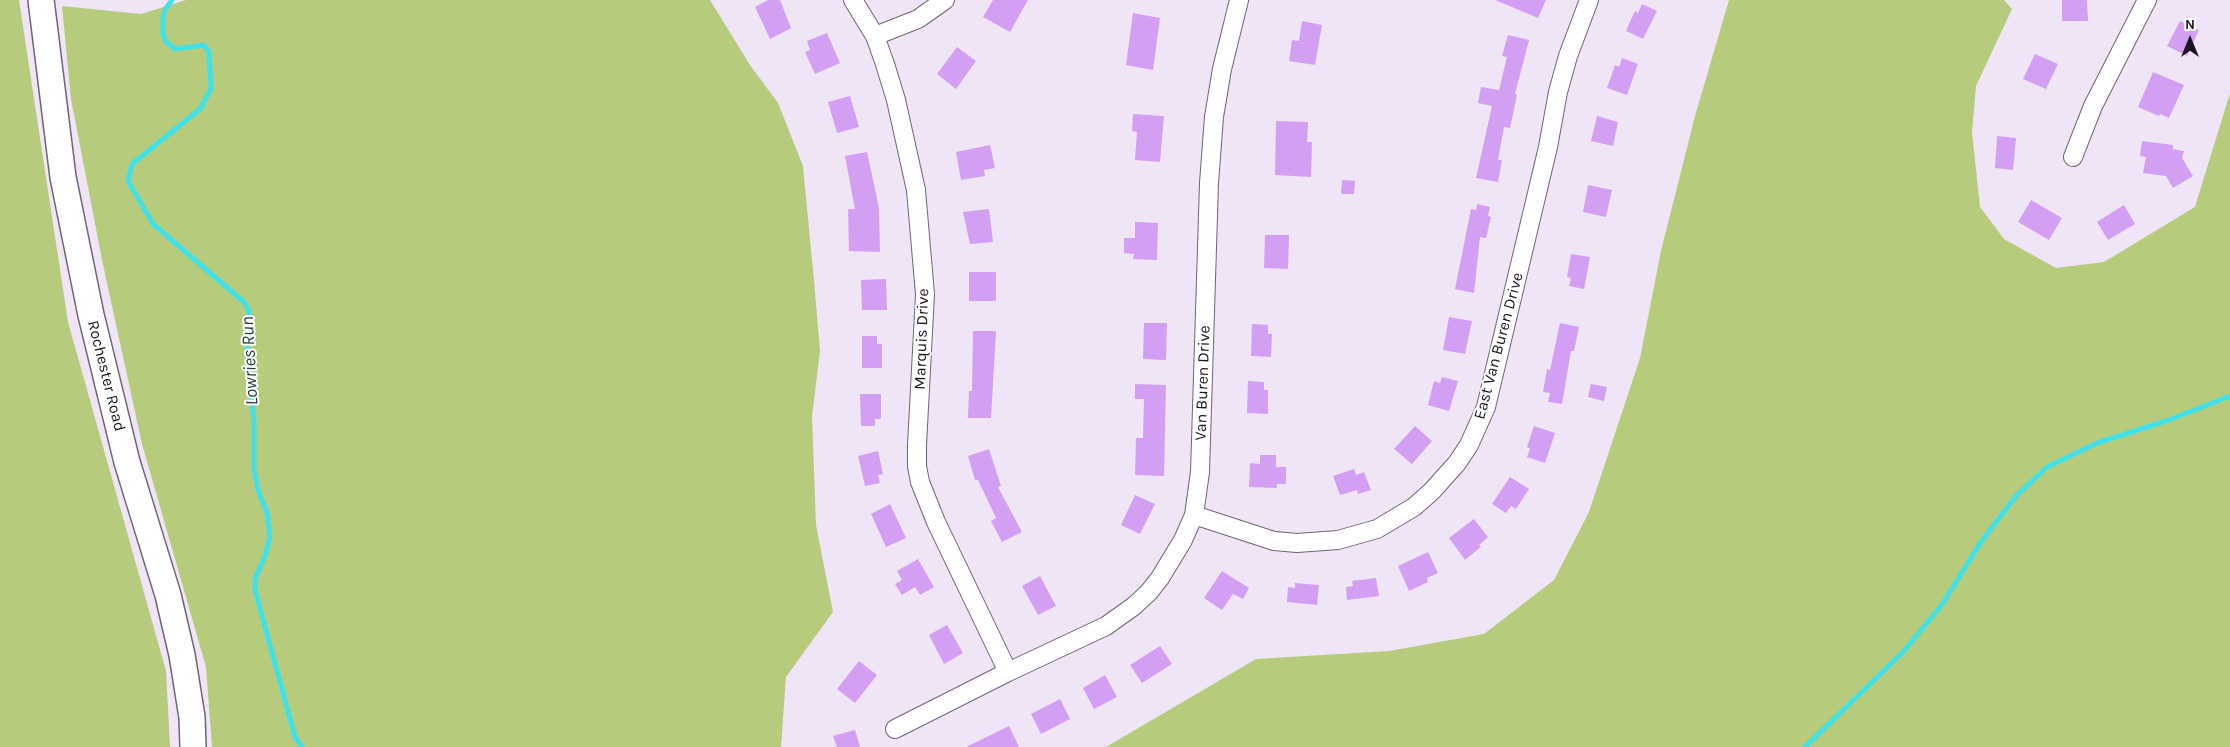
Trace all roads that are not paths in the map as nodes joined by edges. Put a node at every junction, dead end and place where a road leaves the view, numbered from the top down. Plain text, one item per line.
1 (41, 0) edge
2 (853, 0) edge
3 (945, 0) edge
4 (1240, 0) edge
5 (1590, 0) edge
6 (2146, 0) edge
7 (875, 36) junction
8 (2073, 157) dead end
9 (1194, 515) junction
10 (1008, 672) junction
11 (895, 729) dead end
12 (194, 747) edge

1 - 12 street, Rochester Road
2 - 7 street, Marquis Drive
3 - 7 street
4 - 9 street, Van Buren Drive
5 - 9 street, East Van Buren Drive
6 - 8 street
7 - 10 street, Marquis Drive
9 - 10 street, Van Buren Drive
10 - 11 street

